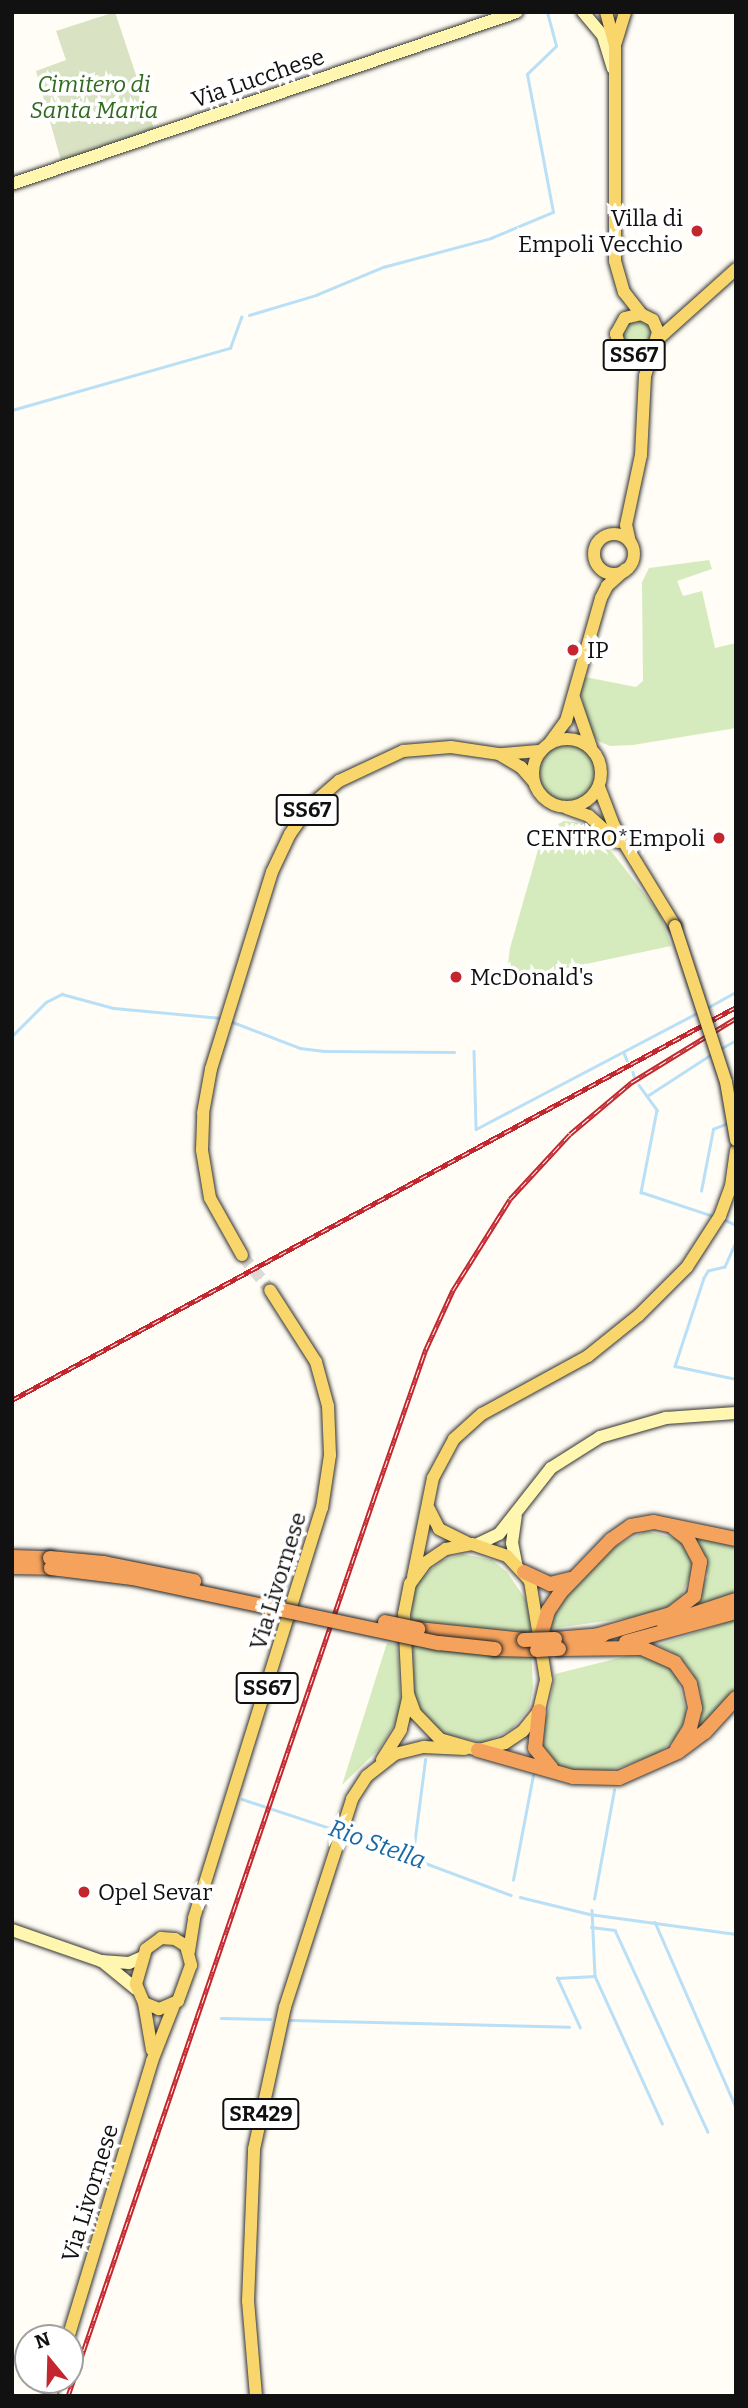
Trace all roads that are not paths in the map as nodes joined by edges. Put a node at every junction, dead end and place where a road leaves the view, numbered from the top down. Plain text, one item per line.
1 (510, 12) edge
2 (517, 12) edge
3 (583, 12) edge
4 (606, 12) edge
5 (625, 12) edge
6 (491, 21) junction
7 (615, 45) junction
8 (615, 74) junction
9 (12, 184) edge
10 (736, 269) edge
11 (619, 279) junction
12 (640, 314) junction
13 (621, 322) junction
14 (656, 344) junction
15 (625, 351) junction
16 (643, 395) junction
17 (628, 510) junction
18 (606, 535) junction
19 (630, 542) junction
20 (597, 565) junction
21 (626, 569) junction
22 (601, 598) junction
23 (573, 694) junction
24 (544, 749) junction
25 (592, 750) junction
26 (499, 754) junction
27 (534, 782) junction
28 (599, 788) junction
29 (567, 808) junction
30 (633, 857) junction
31 (736, 1140) edge
32 (736, 1150) edge
33 (242, 1255) tunnel mouth
34 (270, 1290) tunnel mouth
35 (736, 1413) edge
36 (428, 1503) junction
37 (517, 1514) junction
38 (666, 1524) junction
39 (736, 1539) edge
40 (474, 1544) junction
41 (12, 1557) edge
42 (50, 1563) junction
43 (12, 1567) edge
44 (520, 1568) junction
45 (581, 1573) junction
46 (413, 1577) junction
47 (736, 1600) edge
48 (736, 1612) edge
49 (542, 1632) junction
50 (595, 1636) junction
51 (561, 1646) junction
52 (408, 1694) junction
53 (736, 1698) edge
54 (540, 1711) junction
55 (472, 1750) junction
56 (662, 1761) junction
57 (378, 1765) junction
58 (565, 1775) junction
59 (194, 1918) junction
60 (12, 1930) edge
61 (169, 1938) junction
62 (189, 1951) junction
63 (143, 1957) junction
64 (101, 1961) junction
65 (136, 1990) junction
66 (144, 2003) junction
67 (174, 2004) junction
68 (152, 2061) junction
69 (72, 2324) edge
70 (256, 2396) edge

1 - 6 main road
2 - 6 main road, Via Lucchese
3 - 8 main road
4 - 7 main road
5 - 7 main road
6 - 9 main road, Via Lucchese
7 - 8 main road
8 - 11 main road
10 - 14 main road
11 - 12 main road
11 - 13 main road
12 - 13 main road, SS67
12 - 14 main road, SS67
13 - 15 main road, SS67
14 - 15 main road, SS67
14 - 16 main road, SS67
15 - 16 main road, SS67
16 - 17 main road, SS67
17 - 18 main road, SS67
17 - 19 main road, SS67
18 - 19 main road
18 - 20 main road, SS67
19 - 21 main road, SS67
20 - 21 main road
20 - 22 main road, SS67
21 - 22 main road, SS67
22 - 23 main road, SS67
23 - 24 main road, SS67
23 - 25 main road
24 - 25 main road, SS67
24 - 26 main road, SS67
24 - 27 main road, SS67
25 - 28 main road
26 - 27 main road, SS67
26 - 33 main road, SS67
27 - 29 main road, SS67
28 - 29 main road
28 - 30 main road
29 - 30 main road
30 - 31 main road, bridge
32 - 36 main road
34 - 59 main road, Via Livornese / SS67
35 - 37 main road
36 - 40 main road
36 - 46 main road
37 - 40 main road
37 - 44 main road
38 - 39 highway
38 - 45 highway
38 - 50 highway
40 - 44 main road
40 - 46 main road
41 - 42 highway
42 - 43 highway
42 - 51 highway, bridge
42 - 51 highway, bridge
44 - 45 highway
44 - 49 main road
45 - 49 highway
46 - 52 main road
47 - 50 highway
48 - 51 highway
49 - 54 main road
50 - 51 highway
51 - 56 highway
52 - 55 main road
52 - 57 main road, SR429
53 - 56 highway
54 - 55 main road
54 - 58 highway
55 - 57 main road, SR429
55 - 58 highway
56 - 58 highway
57 - 70 main road, SR429
59 - 61 main road
59 - 62 main road, Via Livornese / SS67
60 - 64 main road
61 - 62 main road
61 - 63 main road
62 - 67 main road, Via Livornese / SS67
63 - 64 main road
63 - 65 main road
64 - 65 main road
65 - 66 main road, Via Livornese / SS67
66 - 67 main road
66 - 68 main road, Via Livornese / SS67
67 - 68 main road, Via Livornese / SS67
68 - 69 main road, Via Livornese / SS67

